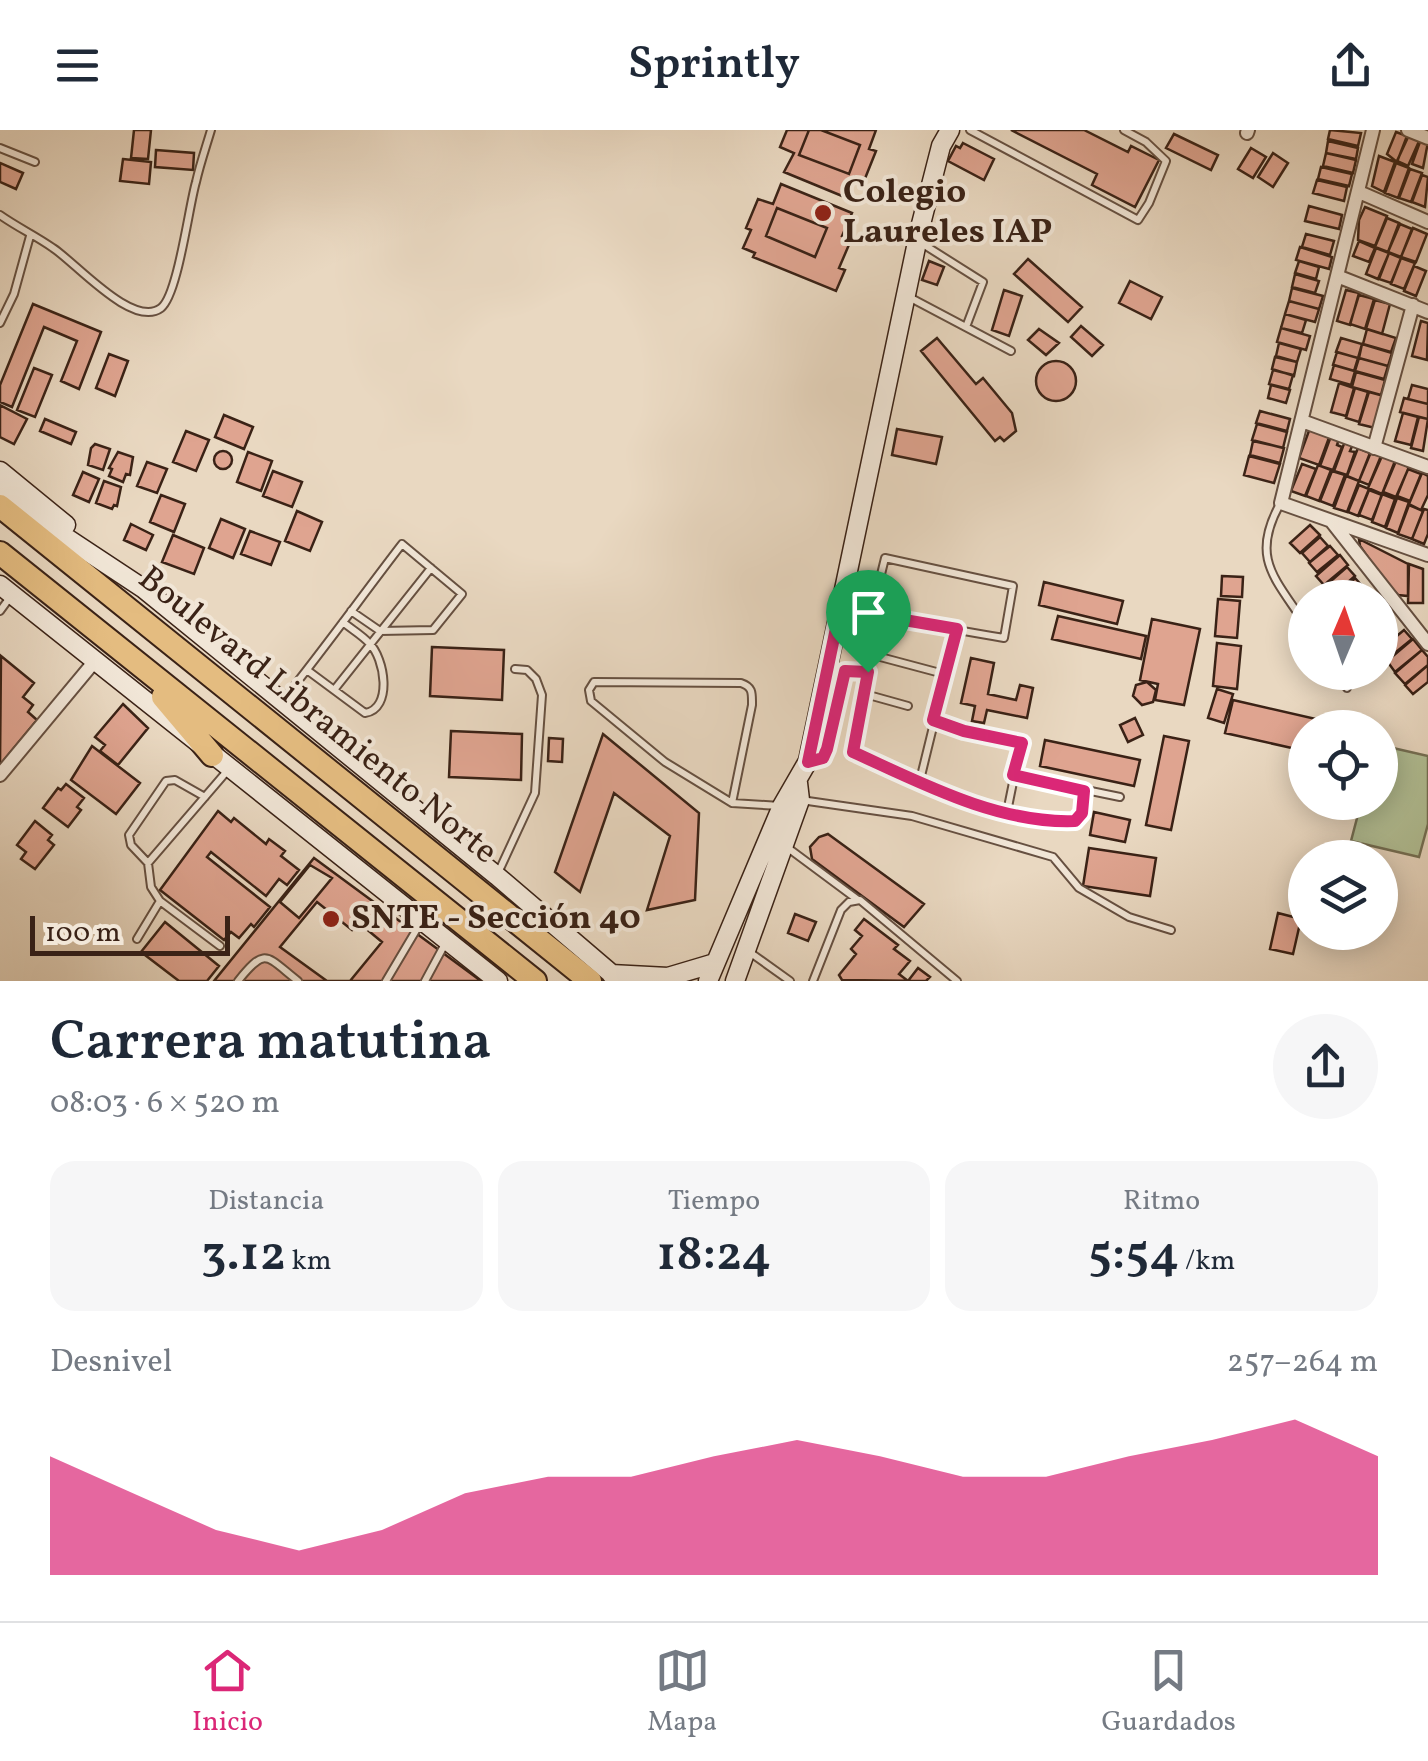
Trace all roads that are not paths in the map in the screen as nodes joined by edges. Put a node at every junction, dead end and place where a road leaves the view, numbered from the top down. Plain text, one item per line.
1 (211, 130) edge
2 (950, 130) edge
3 (970, 130) edge
4 (1124, 130) edge
5 (1373, 130) edge
6 (1408, 130) edge
7 (1428, 138) edge
8 (0, 148) edge
9 (35, 162) dead end
10 (1359, 192) junction
11 (0, 215) edge
12 (1428, 222) edge
13 (30, 236) junction
14 (917, 240) junction
15 (1337, 276) junction
16 (906, 296) junction
17 (1413, 305) junction
18 (1428, 312) edge
19 (0, 323) edge
20 (966, 327) junction
21 (1011, 350) dead end
22 (1302, 421) junction
23 (1374, 448) junction
24 (1428, 467) edge
25 (0, 472) edge
26 (0, 488) edge
27 (1281, 503) junction
28 (0, 506) edge
29 (1331, 520) junction
30 (0, 553) edge
31 (1428, 555) edge
32 (431, 568) junction
33 (144, 589) junction
34 (6, 590) edge
35 (1288, 598) edge
36 (840, 609) junction
37 (351, 610) junction
38 (0, 611) edge
39 (871, 614) junction
40 (343, 622) junction
41 (957, 629) junction
42 (380, 631) junction
43 (370, 643) junction
44 (1428, 644) edge
45 (869, 654) junction
46 (128, 657) junction
47 (94, 662) junction
48 (515, 669) dead end
49 (307, 670) junction
50 (868, 672) junction
51 (944, 674) junction
52 (334, 690) junction
53 (865, 694) junction
54 (282, 701) junction
55 (908, 706) dead end
56 (933, 720) junction
57 (220, 762) junction
58 (808, 762) junction
59 (0, 775) edge
60 (1013, 775) junction
61 (920, 780) junction
62 (1084, 791) junction
63 (793, 796) junction
64 (205, 797) junction
65 (1120, 797) dead end
66 (732, 802) junction
67 (1007, 812) junction
68 (777, 841) junction
69 (148, 864) junction
70 (497, 876) junction
71 (860, 900) junction
72 (160, 901) junction
73 (422, 921) junction
74 (1171, 930) dead end
75 (136, 939) dead end
76 (447, 941) junction
77 (220, 946) dead end
78 (747, 950) junction
79 (712, 972) edge
80 (607, 979) edge
81 (788, 980) edge
82 (238, 981) edge
83 (298, 981) edge
84 (386, 981) edge
85 (425, 981) edge
86 (498, 981) edge
87 (535, 981) edge
88 (735, 981) edge
89 (813, 981) edge
90 (957, 981) edge

1 - 13 lane
2 - 14 street
3 - 4 lane
5 - 10 street
6 - 7 street
8 - 9 lane
10 - 12 street
10 - 15 street
11 - 13 lane
13 - 19 lane
14 - 16 street
14 - 20 lane
15 - 17 street
15 - 22 street
16 - 20 lane
16 - 36 street
17 - 18 street
17 - 23 street
20 - 21 lane
22 - 23 street
22 - 27 street
23 - 24 street
25 - 33 street
26 - 33 street
27 - 29 street
27 - 35 lane
28 - 80 highway, Boulevard Libramiento Norte
29 - 31 street
29 - 44 street
30 - 46 highway, Boulevard Libramiento Norte
32 - 37 lane
32 - 42 lane
32 - 42 lane
33 - 54 street
34 - 38 lane
34 - 47 street
36 - 39 lane
36 - 58 street
37 - 40 lane
37 - 42 lane
39 - 41 lane
39 - 41 lane
39 - 45 lane
40 - 43 lane
40 - 49 lane
41 - 51 lane
42 - 43 lane
43 - 52 lane
43 - 52 lane
45 - 50 lane
45 - 51 lane
46 - 57 highway
46 - 87 highway, Boulevard Libramiento Norte
47 - 57 street
47 - 59 street
48 - 70 lane
49 - 52 lane
49 - 54 lane
50 - 53 lane
50 - 58 lane
51 - 56 lane
53 - 55 lane
53 - 61 lane
54 - 70 street
56 - 60 lane
56 - 61 lane
57 - 64 lane
57 - 73 street
58 - 63 street
60 - 62 lane
60 - 67 lane
61 - 67 lane
62 - 65 lane
62 - 67 lane
63 - 66 lane
63 - 68 street
63 - 74 lane
64 - 69 lane
64 - 69 lane
66 - 66 lane
68 - 71 lane
68 - 78 street
68 - 79 street
69 - 72 lane
70 - 80 street
71 - 89 lane
71 - 90 lane
72 - 75 lane
72 - 77 lane
73 - 76 street
73 - 84 lane
76 - 85 lane
76 - 86 street
78 - 81 lane
78 - 88 street
79 - 80 street
82 - 83 lane

